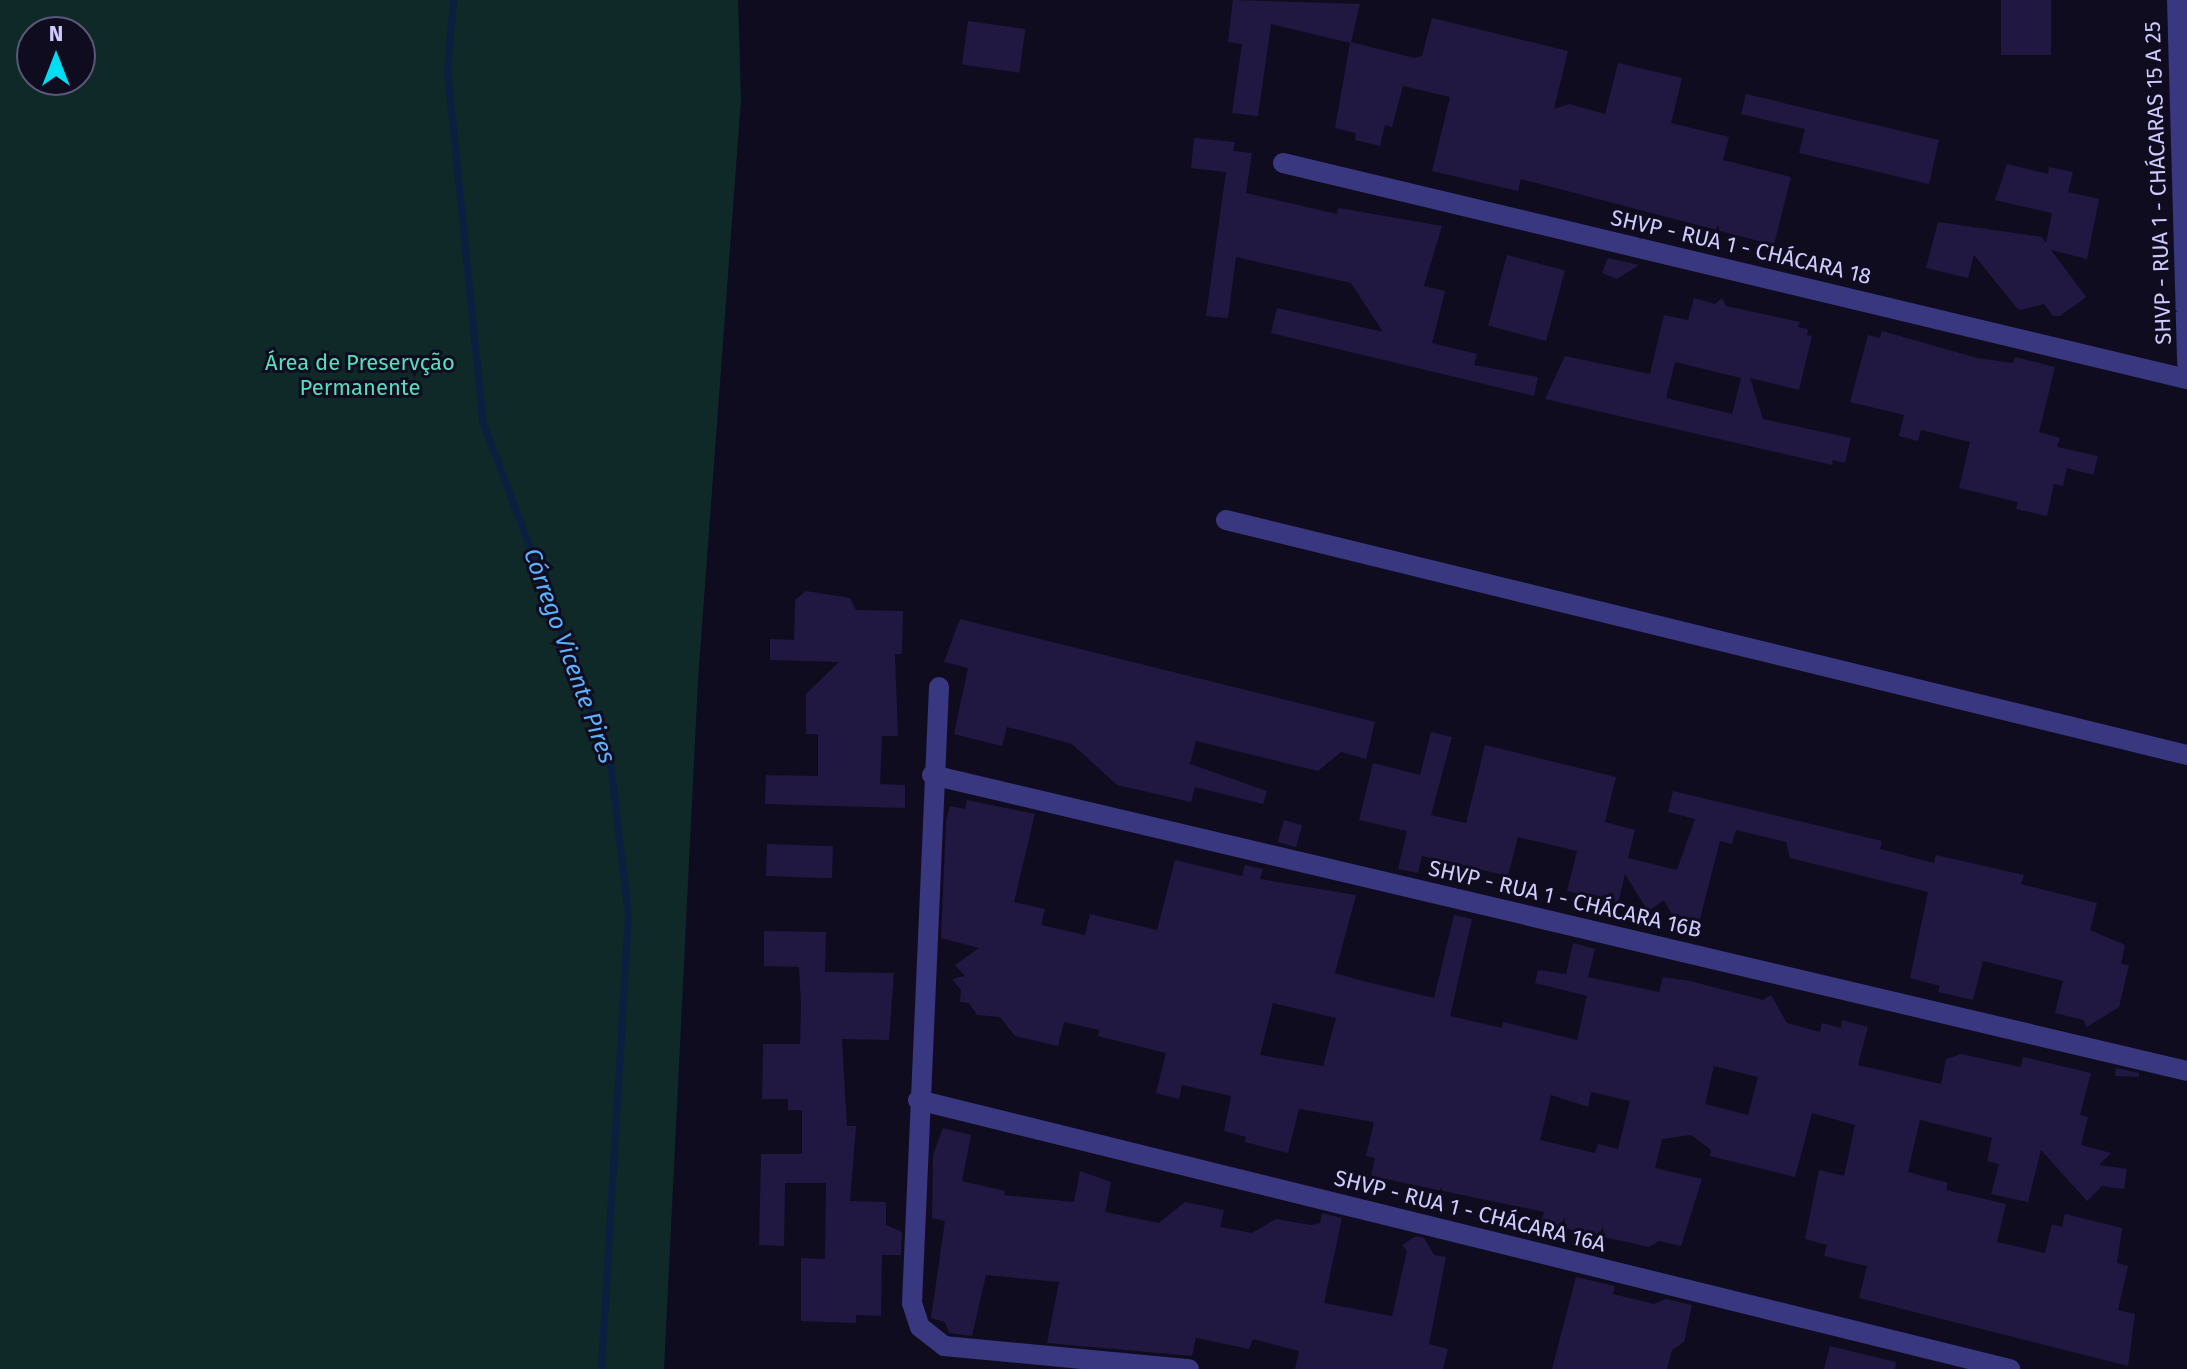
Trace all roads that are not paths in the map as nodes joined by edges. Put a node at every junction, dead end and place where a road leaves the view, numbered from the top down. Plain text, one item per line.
1 (2177, 0) edge
2 (1283, 163) dead end
3 (2184, 172) edge
4 (2187, 364) edge
5 (2187, 379) edge
6 (1226, 520) dead end
7 (939, 687) dead end
8 (2187, 755) edge
9 (932, 775) junction
10 (2187, 1071) edge
11 (918, 1100) junction
12 (1189, 1369) edge
13 (2010, 1369) edge

1 - 3 street, SHVP - RUA 1 - CHÁCARAS 15 A 25
2 - 5 street, SHVP - RUA 1 - CHÁCARA 18
3 - 4 street, SHVP - RUA 1 - CHÁCARAS 15 A 25
6 - 8 street
7 - 9 street
9 - 10 street, SHVP - RUA 1 - CHÁCARA 16B
9 - 11 street
11 - 12 street
11 - 13 street, SHVP - RUA 1 - CHÁCARA 16A

